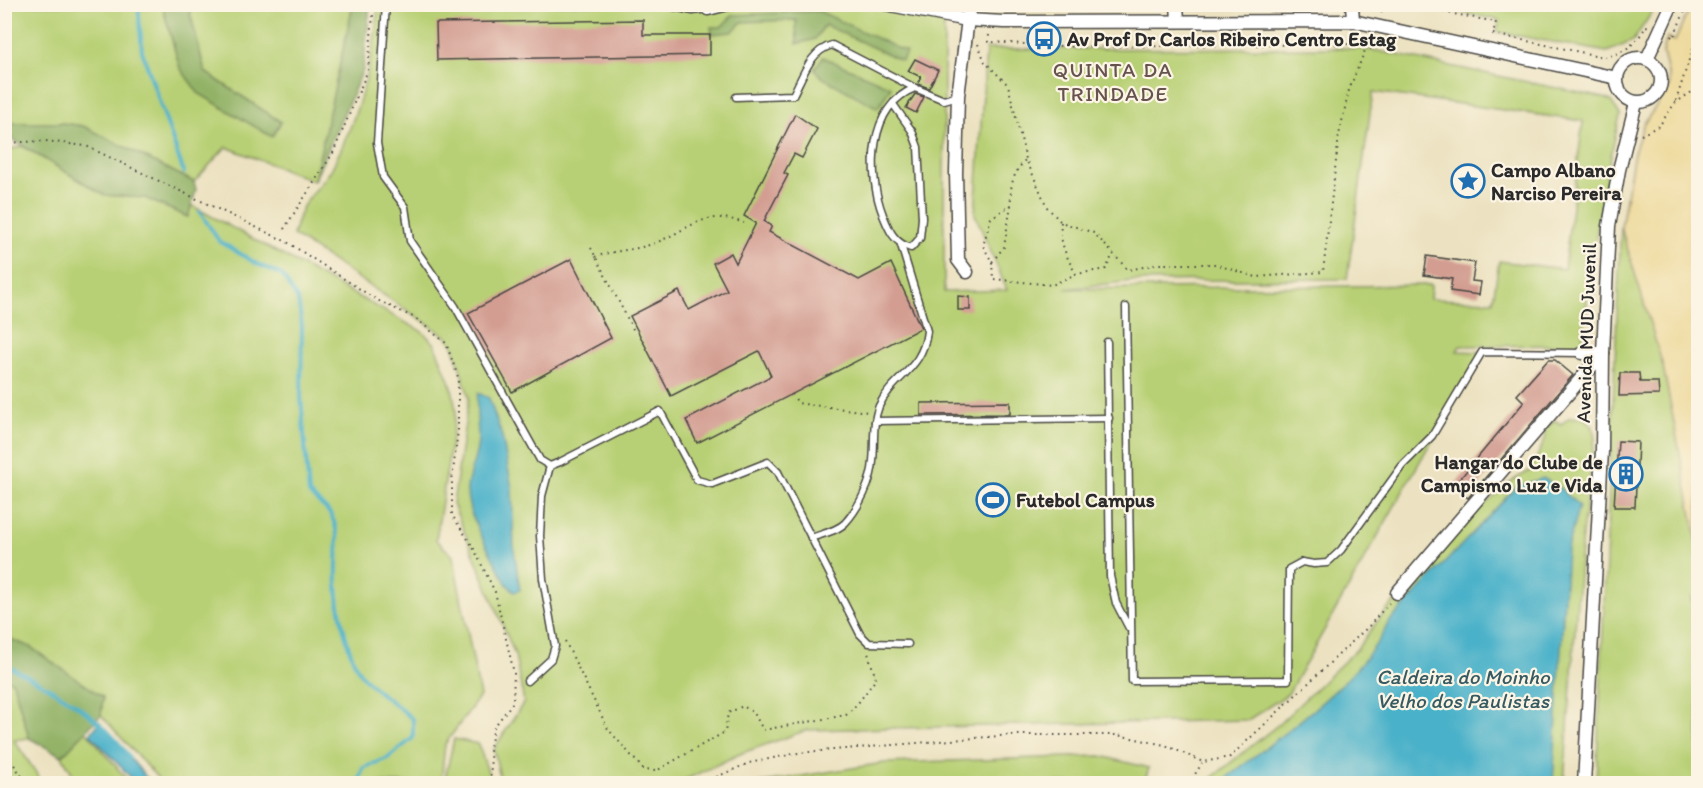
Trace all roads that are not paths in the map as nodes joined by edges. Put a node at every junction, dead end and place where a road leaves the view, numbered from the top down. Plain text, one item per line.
1 (386, 4) edge
2 (660, 4) edge
3 (728, 4) edge
4 (885, 4) edge
5 (970, 4) edge
6 (1177, 4) edge
7 (1353, 4) edge
8 (1672, 4) edge
9 (708, 9) joint
10 (968, 20) junction
11 (1178, 21) junction
12 (1353, 21) junction
13 (1647, 59) junction
14 (1617, 78) junction
15 (915, 88) junction
16 (958, 96) junction
17 (736, 97) dead end
18 (1636, 103) junction
19 (894, 104) junction
20 (901, 245) junction
21 (967, 272) dead end
22 (1126, 307) dead end
23 (1107, 342) dead end
24 (1582, 353) joint
25 (1603, 353) junction
26 (876, 417) junction
27 (1109, 418) junction
28 (550, 466) junction
29 (811, 538) junction
30 (1397, 593) road end
31 (1131, 631) junction
32 (908, 644) dead end
33 (527, 681) dead end
34 (1584, 783) edge

1 - 28 lane
2 - 9 lane
3 - 9 street
4 - 10 street
5 - 10 street
6 - 11 street
7 - 12 street
8 - 13 street
10 - 11 street
10 - 16 street
11 - 12 street
12 - 14 street
13 - 14 street
13 - 18 street
14 - 18 street
15 - 16 lane
15 - 17 lane
15 - 19 lane
16 - 21 street
18 - 25 street, Avenida MUD Juvenil
19 - 20 lane
19 - 20 lane
20 - 26 lane
22 - 31 lane
23 - 27 lane
24 - 25 street
24 - 31 lane
25 - 30 street
25 - 34 street, Avenida MUD Juvenil
26 - 27 lane
26 - 29 lane
27 - 31 lane
28 - 29 lane
28 - 33 lane
29 - 32 lane

